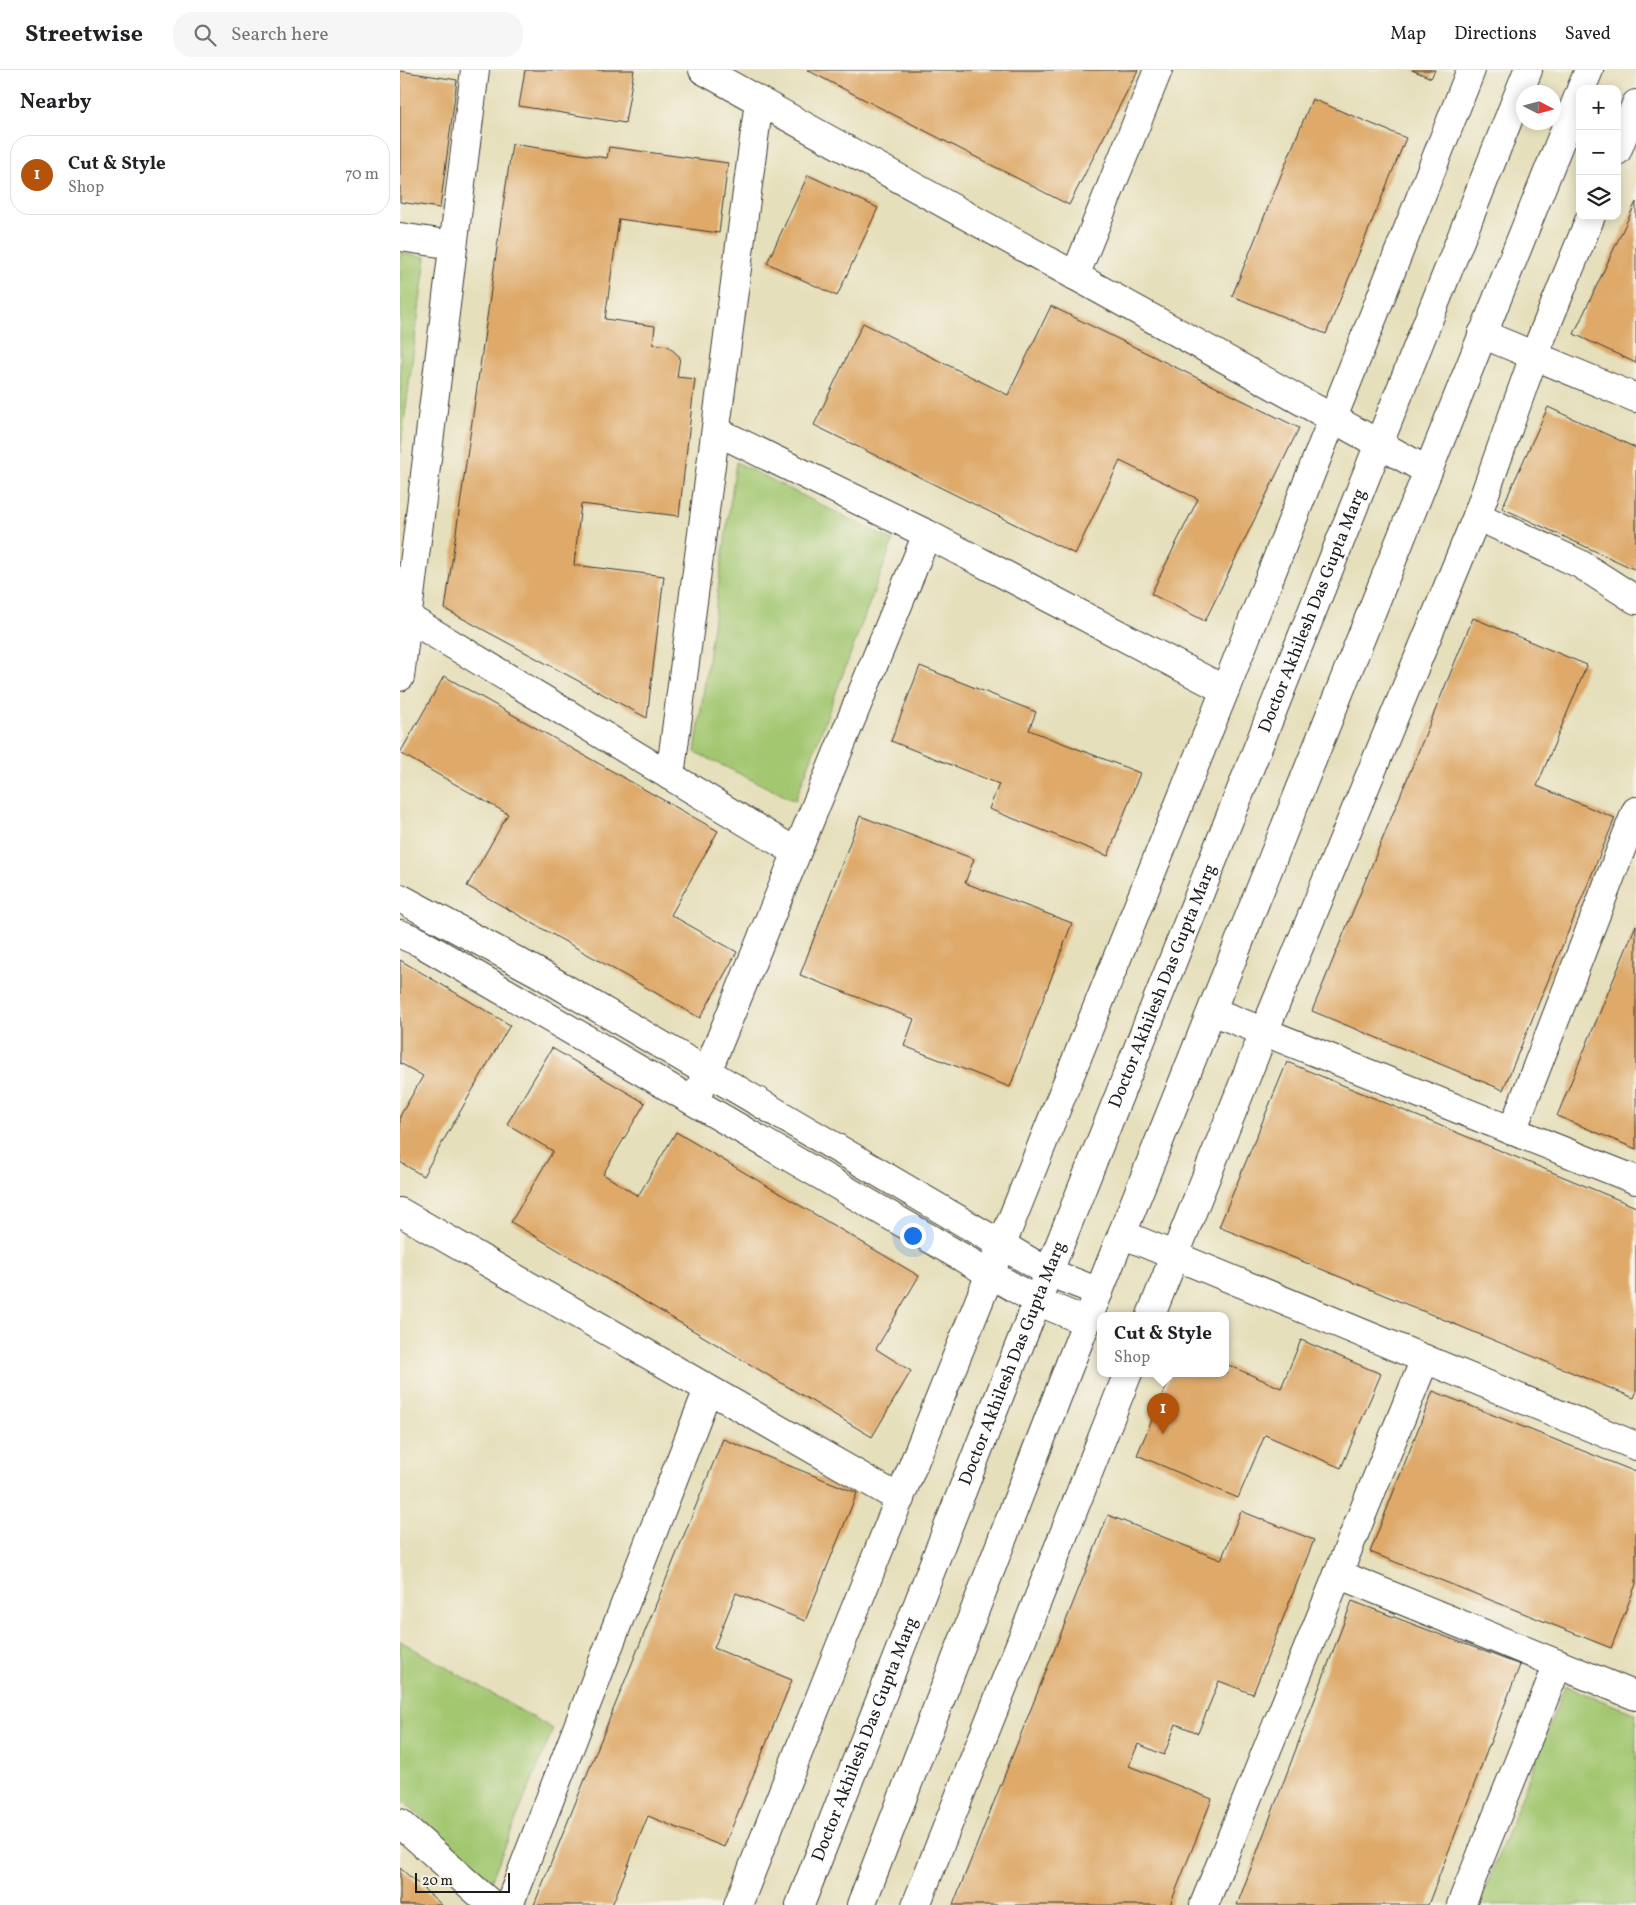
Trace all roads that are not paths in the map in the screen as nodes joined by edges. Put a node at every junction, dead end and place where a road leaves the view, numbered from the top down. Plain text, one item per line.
1 (475, 70) edge
2 (703, 70) edge
3 (1158, 70) edge
4 (1470, 70) edge
5 (1528, 70) edge
6 (1589, 70) edge
7 (1583, 85) edge
8 (759, 101) junction
9 (1576, 102) edge
10 (1636, 104) edge
11 (1621, 140) edge
12 (1589, 220) edge
13 (400, 237) edge
14 (453, 245) junction
15 (1075, 276) junction
16 (1482, 334) junction
17 (1534, 356) junction
18 (1636, 398) edge
19 (1333, 419) junction
20 (716, 431) junction
21 (1379, 444) junction
22 (1428, 472) junction
23 (1477, 516) junction
24 (928, 534) junction
25 (1636, 600) edge
26 (404, 616) edge
27 (400, 677) edge
28 (1225, 690) junction
29 (670, 776) junction
30 (1636, 811) edge
31 (796, 852) junction
32 (400, 898) edge
33 (400, 934) edge
34 (1212, 1010) junction
35 (1264, 1032) junction
36 (706, 1072) junction
37 (694, 1102) junction
38 (1512, 1131) junction
39 (1636, 1180) edge
40 (400, 1212) edge
41 (1122, 1234) junction
42 (1002, 1245) junction
43 (1175, 1256) junction
44 (1048, 1272) junction
45 (991, 1274) junction
46 (1099, 1292) junction
47 (1037, 1301) junction
48 (1152, 1312) edge
49 (1087, 1322) junction
50 (1425, 1359) junction
51 (1126, 1377) edge
52 (708, 1389) junction
53 (1636, 1446) edge
54 (900, 1499) junction
55 (1338, 1574) junction
56 (1558, 1664) junction
57 (1636, 1696) edge
58 (400, 1823) edge
59 (492, 1905) edge
60 (509, 1905) edge
61 (738, 1905) edge
62 (800, 1905) edge
63 (861, 1905) edge
64 (916, 1905) edge
65 (1204, 1905) edge
66 (1462, 1905) edge

1 - 14 street
2 - 8 street
3 - 15 street
4 - 19 street
5 - 21 street, Doctor Akhilesh Das Gupta Marg
6 - 7 street
8 - 15 street
8 - 20 street
9 - 16 street
10 - 11 street
12 - 17 street
13 - 14 street
14 - 26 street
15 - 19 street
16 - 17 street
16 - 22 street
17 - 18 street
17 - 23 street
19 - 21 street
19 - 28 street
20 - 24 street
20 - 29 street
21 - 22 street
21 - 44 street, Doctor Akhilesh Das Gupta Marg
22 - 34 street
23 - 25 street
23 - 35 street
24 - 28 street
24 - 31 street
26 - 27 street
26 - 29 street
28 - 42 street
29 - 31 street
30 - 38 street
31 - 36 street
32 - 36 street
33 - 37 street
34 - 35 street
34 - 41 street
35 - 38 street
35 - 43 street
36 - 37 street
36 - 42 street
37 - 45 street
38 - 39 street
40 - 52 street
41 - 43 street
41 - 46 street
42 - 44 street
42 - 45 street
43 - 48 street
43 - 50 street
44 - 46 street
44 - 47 street, Doctor Akhilesh Das Gupta Marg
45 - 47 street
45 - 54 street
46 - 49 street
47 - 49 street
47 - 62 street, Doctor Akhilesh Das Gupta Marg
49 - 63 street
50 - 53 street
50 - 55 street
51 - 64 street
52 - 54 street
52 - 60 street
54 - 61 street
55 - 56 street
55 - 65 street
56 - 57 street
56 - 66 street
58 - 59 street

